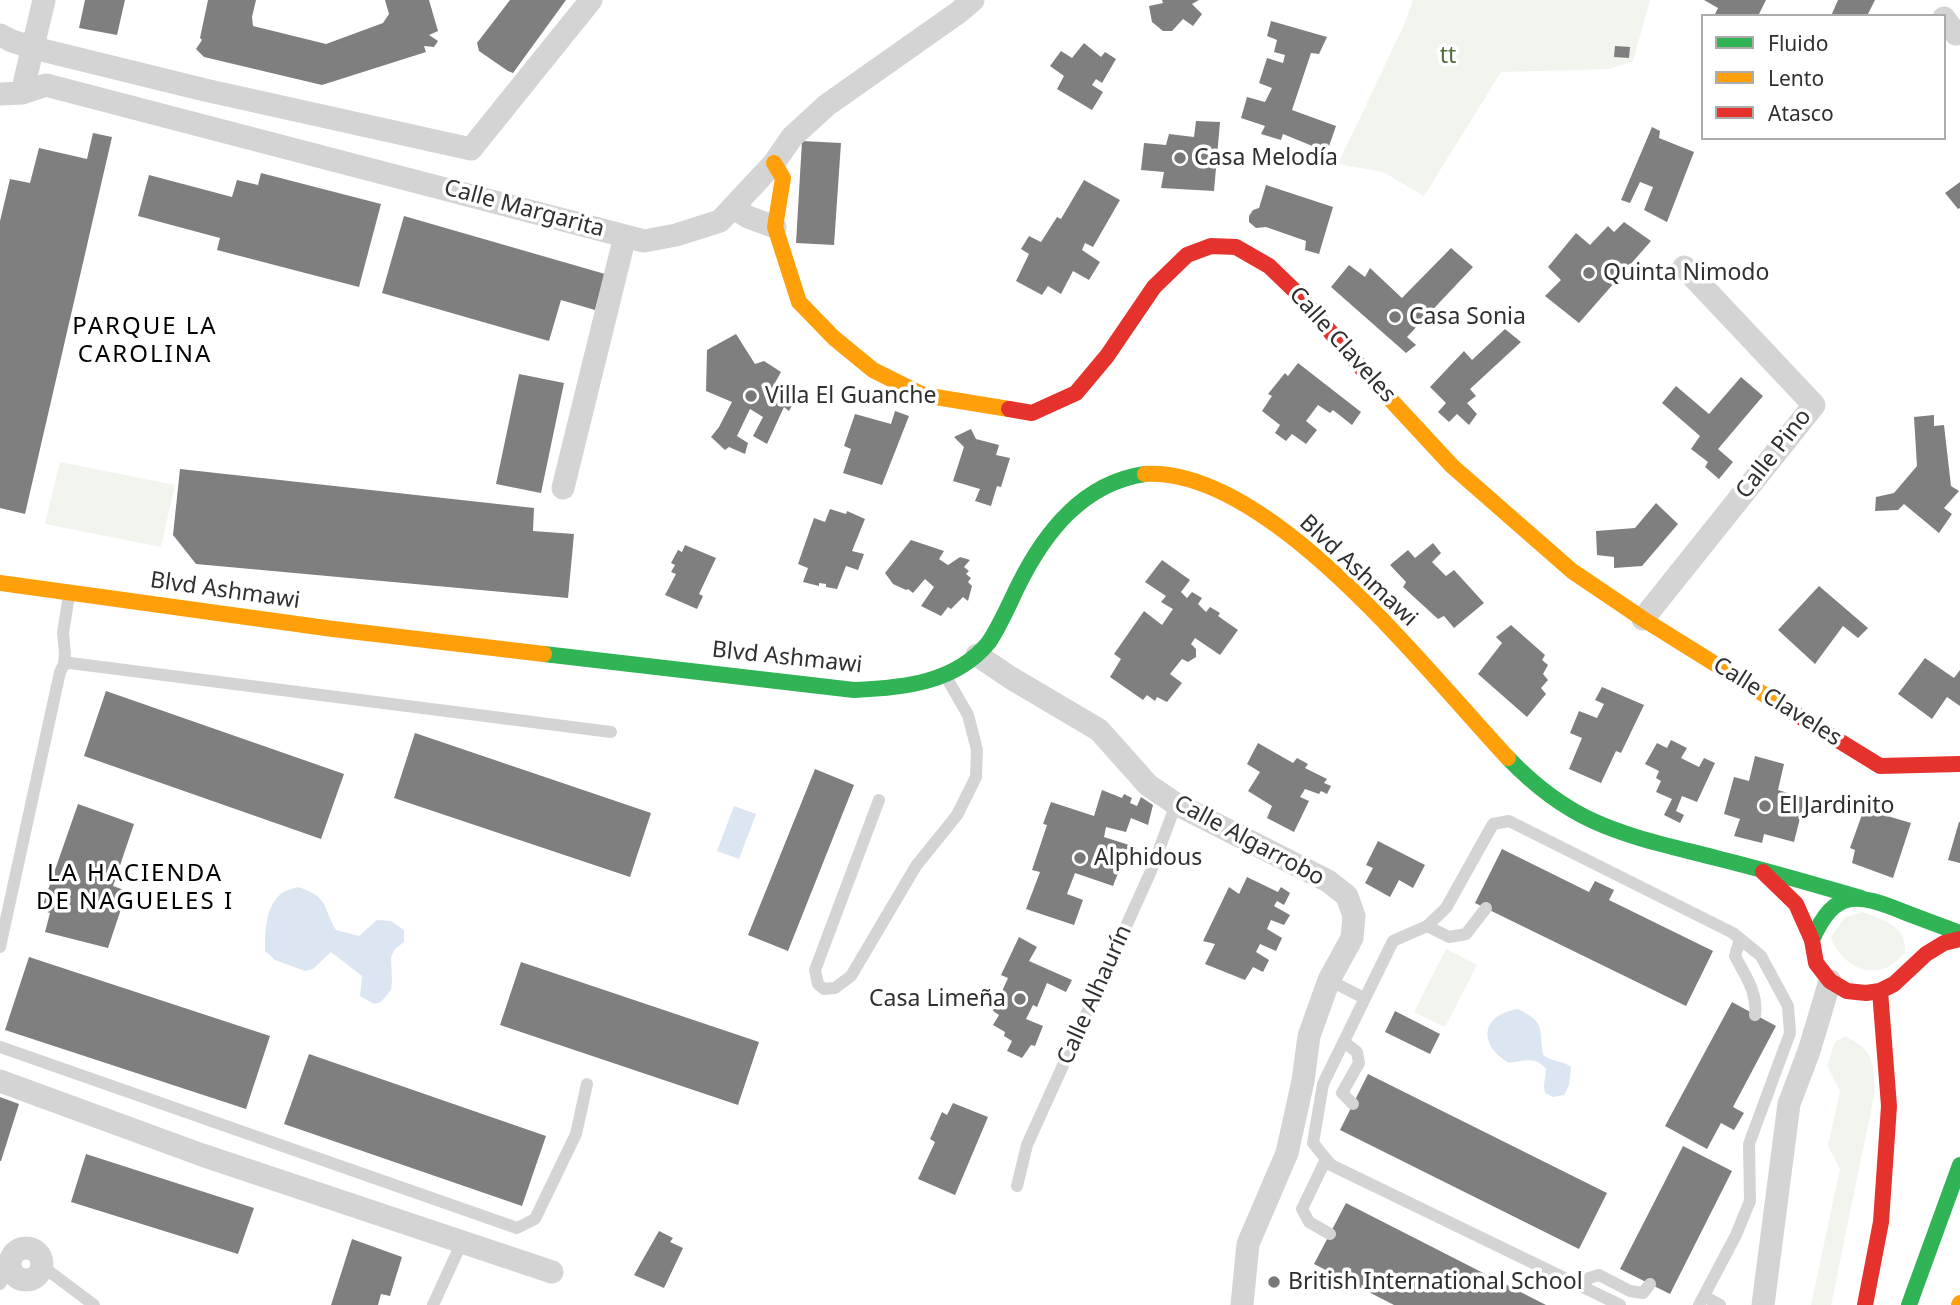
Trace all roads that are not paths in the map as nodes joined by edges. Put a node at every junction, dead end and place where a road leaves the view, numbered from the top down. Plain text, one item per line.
1 (44, 0) edge
2 (591, 0) edge
3 (973, 0) edge
4 (0, 35) edge
5 (34, 48) junction
6 (11, 94) edge
7 (775, 163) junction
8 (733, 208) junction
9 (775, 227) junction
10 (625, 236) junction
11 (1684, 267) dead end
12 (563, 488) dead end
13 (1, 588) edge
14 (70, 593) junction
15 (1643, 619) junction
16 (977, 655) junction
17 (64, 664) junction
18 (945, 674) junction
19 (611, 732) dead end
20 (1960, 764) edge
21 (878, 800) dead end
22 (1176, 804) junction
23 (1759, 868) junction
24 (1861, 898) junction
25 (1889, 907) junction
26 (1486, 908) dead end
27 (1427, 926) junction
28 (1960, 933) edge
29 (1740, 939) junction
30 (1960, 939) edge
31 (1812, 940) junction
32 (0, 947) edge
33 (1905, 972) junction
34 (1329, 980) junction
35 (1830, 981) junction
36 (1880, 991) junction
37 (1364, 998) junction
38 (1755, 1014) dead end
39 (1344, 1042) junction
40 (0, 1047) edge
41 (0, 1081) edge
42 (586, 1084) dead end
43 (1353, 1104) dead end
44 (1326, 1159) junction
45 (1960, 1166) edge
46 (1017, 1186) dead end
47 (1330, 1234) dead end
48 (462, 1242) junction
49 (6, 1261) edge
50 (41, 1270) joint
51 (552, 1272) dead end
52 (1650, 1284) dead end
53 (1583, 1287) junction
54 (1702, 1301) edge
55 (94, 1305) edge
56 (433, 1305) edge
57 (1242, 1305) edge
58 (1620, 1305) edge
59 (1720, 1305) edge
60 (1763, 1305) edge
61 (1865, 1305) edge
62 (1909, 1305) edge

1 - 5 street
2 - 5 street
3 - 7 street, Calle Margarita
4 - 5 street
5 - 6 street
6 - 10 street, Calle Margarita
7 - 8 street, Calle Margarita
7 - 9 main road, Calle Claveles
8 - 9 street
8 - 10 street, Calle Margarita
9 - 15 main road, Calle Claveles
10 - 12 street
11 - 15 street, Calle Pino
13 - 14 main road, Blvd Ashmawi
14 - 17 lane
14 - 18 main road, Blvd Ashmawi
15 - 20 main road, Calle Claveles
16 - 18 main road, Blvd Ashmawi
16 - 22 street, Calle Algarrobo
16 - 23 main road, Blvd Ashmawi
17 - 19 lane
17 - 32 lane
18 - 21 lane
22 - 34 street, Calle Algarrobo
22 - 46 lane, Calle Alhaurín
23 - 24 main road, Blvd Ashmawi
23 - 31 main road
24 - 25 main road
24 - 31 main road
25 - 28 main road
25 - 33 main road
26 - 27 lane
27 - 29 lane
27 - 37 lane
29 - 38 lane
29 - 54 lane
30 - 33 main road
31 - 35 main road
33 - 36 main road
34 - 37 lane
34 - 57 street, Calle Algarrobo
35 - 36 main road
35 - 60 street
36 - 61 main road
37 - 39 lane
39 - 43 lane
39 - 44 lane
40 - 42 lane
41 - 48 street
44 - 47 lane
44 - 53 lane
45 - 62 main road
48 - 51 street
48 - 56 lane
49 - 50 street
50 - 55 lane
52 - 53 lane
53 - 58 lane
54 - 59 lane

